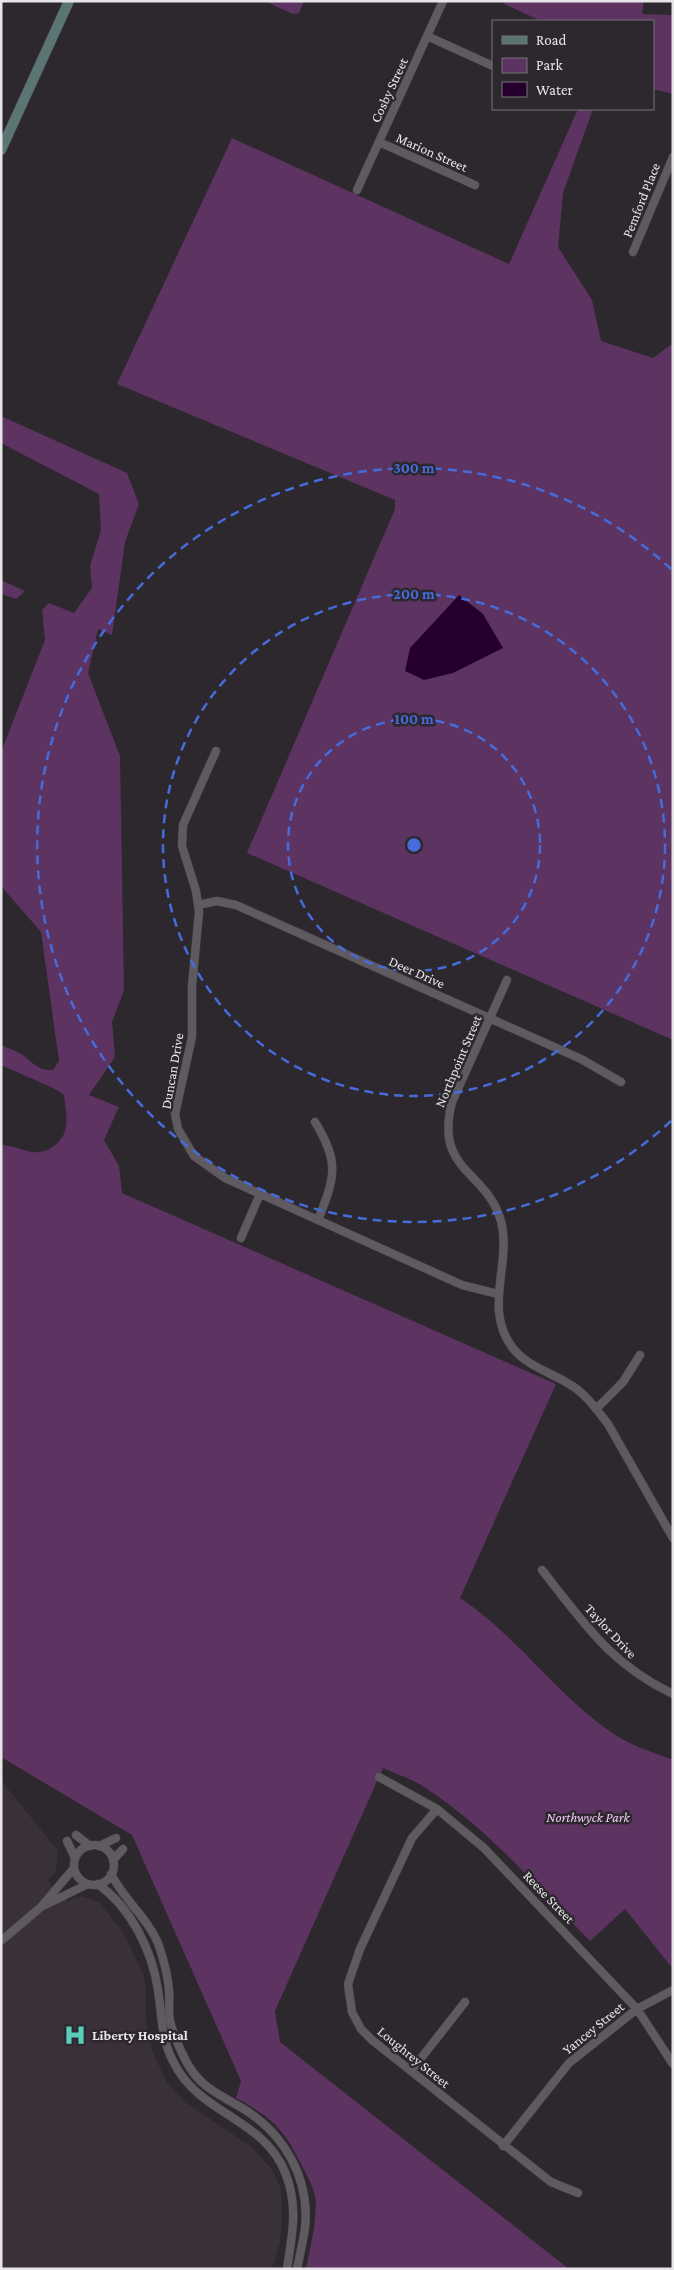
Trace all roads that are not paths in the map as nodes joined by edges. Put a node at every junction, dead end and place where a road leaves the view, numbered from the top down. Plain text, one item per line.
1 (69, 1) edge
2 (443, 1) edge
3 (427, 36) junction
4 (492, 66) edge
5 (379, 142) junction
6 (1, 150) edge
7 (673, 158) edge
8 (475, 185) dead end
9 (357, 190) dead end
10 (633, 252) dead end
11 (216, 751) dead end
12 (198, 906) junction
13 (507, 980) dead end
14 (490, 1018) junction
15 (621, 1082) dead end
16 (316, 1122) dead end
17 (260, 1194) junction
18 (318, 1220) junction
19 (241, 1238) dead end
20 (498, 1294) junction
21 (640, 1354) dead end
22 (596, 1409) junction
23 (673, 1523) edge
24 (666, 1528) junction
25 (673, 1538) edge
26 (542, 1570) dead end
27 (673, 1694) edge
28 (378, 1777) dead end
29 (437, 1809) junction
30 (76, 1834) dead end
31 (116, 1838) dead end
32 (67, 1841) dead end
33 (90, 1846) junction
34 (99, 1846) junction
35 (123, 1849) dead end
36 (75, 1858) junction
37 (112, 1860) junction
38 (74, 1868) junction
39 (111, 1874) junction
40 (88, 1884) junction
41 (98, 1884) junction
42 (41, 1907) junction
43 (1, 1941) edge
44 (673, 1990) edge
45 (465, 2002) dead end
46 (637, 2009) junction
47 (673, 2064) edge
48 (412, 2071) junction
49 (503, 2146) junction
50 (578, 2193) dead end
51 (287, 2269) edge
52 (298, 2269) edge

1 - 6 main road
2 - 3 street, Cosby Street
3 - 4 street
3 - 5 street, Cosby Street
5 - 8 street, Marion Street
5 - 9 street, Cosby Street
7 - 10 street, Pemford Place
11 - 12 street, Duncan Drive
12 - 14 street, Deer Drive
12 - 17 street, Duncan Drive
13 - 14 street, Northpoint Street
14 - 15 street, Deer Drive
14 - 20 street, Northpoint Street
16 - 18 street
17 - 18 street, Duncan Drive
17 - 19 street
18 - 20 street, Duncan Drive
20 - 22 street, Northpoint Street
21 - 22 street
22 - 24 street, Northpoint Street
23 - 24 street
24 - 25 street, Northpoint Street
26 - 27 street, Taylor Drive
28 - 29 street, Reese Street
29 - 46 street, Reese Street
29 - 48 street, Loughrey Street
30 - 33 street
31 - 34 street
32 - 36 street
33 - 34 street
33 - 36 street
34 - 37 street
35 - 37 street
36 - 38 street
37 - 39 street
38 - 40 street
38 - 42 street
39 - 41 street
39 - 52 street
40 - 41 street
40 - 42 street
41 - 51 street
42 - 43 street
44 - 46 street, Yancey Street
45 - 48 street
46 - 47 street, Reese Street
46 - 49 street, Yancey Street
48 - 49 street, Loughrey Street
49 - 50 street, Loughrey Street

